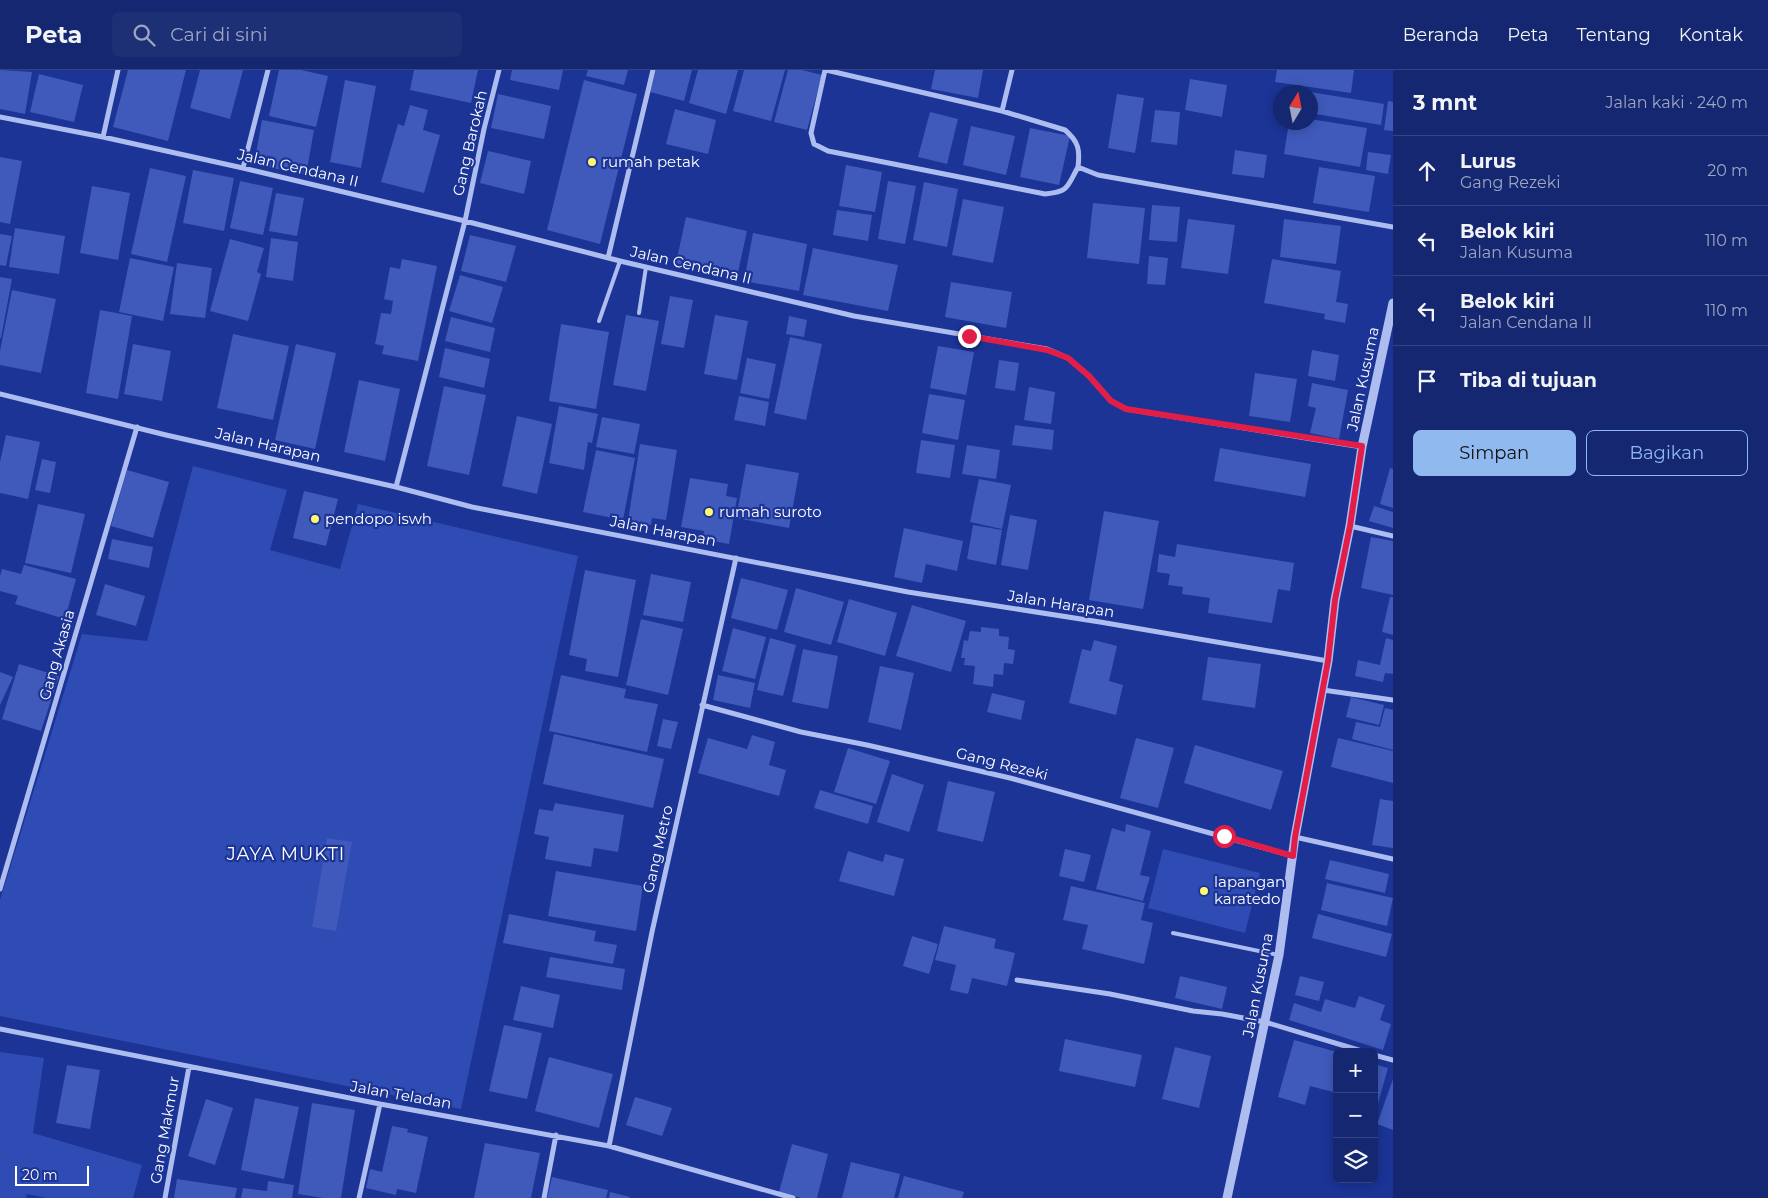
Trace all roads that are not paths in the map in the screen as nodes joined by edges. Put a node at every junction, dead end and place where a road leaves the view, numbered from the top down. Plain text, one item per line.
1 (118, 70) edge
2 (268, 70) edge
3 (499, 70) edge
4 (653, 70) edge
5 (825, 70) edge
6 (1012, 70) edge
7 (1002, 111) junction
8 (0, 117) edge
9 (103, 137) junction
10 (1078, 167) junction
11 (243, 168) junction
12 (465, 222) junction
13 (1393, 227) edge
14 (608, 258) junction
15 (620, 261) junction
16 (646, 267) junction
17 (1393, 303) edge
18 (639, 313) dead end
19 (599, 321) dead end
20 (0, 394) edge
21 (137, 427) junction
22 (1362, 446) junction
23 (396, 487) junction
24 (1350, 526) junction
25 (1393, 536) edge
26 (736, 558) junction
27 (1328, 661) junction
28 (1323, 690) junction
29 (1393, 700) edge
30 (702, 705) junction
31 (1295, 837) junction
32 (1293, 856) junction
33 (1393, 859) edge
34 (0, 889) edge
35 (1173, 933) dead end
36 (1279, 955) junction
37 (1017, 980) dead end
38 (1265, 1022) junction
39 (0, 1029) edge
40 (1352, 1048) edge
41 (1378, 1055) edge
42 (1393, 1060) edge
43 (189, 1067) junction
44 (380, 1104) junction
45 (556, 1136) junction
46 (608, 1146) junction
47 (165, 1198) edge
48 (360, 1198) edge
49 (544, 1198) edge
50 (793, 1198) edge
51 (1227, 1198) edge

1 - 9 street
2 - 11 street
3 - 12 street, Gang Barokah
4 - 14 street
5 - 7 street
5 - 10 street
6 - 7 street
7 - 10 street
8 - 9 street, Jalan Cendana II
9 - 11 street, Jalan Cendana II
10 - 13 street
11 - 12 street, Jalan Cendana II
12 - 14 street, Jalan Cendana II
12 - 23 street, Gang Barokah
14 - 15 street, Jalan Cendana II
15 - 16 street, Jalan Cendana II
15 - 19 lane
16 - 18 lane
16 - 22 street, Jalan Cendana II
17 - 22 street, Jalan Kusuma
20 - 21 street, Jalan Harapan
21 - 23 street, Jalan Harapan
21 - 34 street, Gang Akasia
22 - 24 street, Jalan Kusuma
23 - 26 street, Jalan Harapan
24 - 25 street
24 - 27 street, Jalan Kusuma
26 - 27 street, Jalan Harapan
26 - 30 street, Gang Metro
27 - 28 street, Jalan Kusuma
28 - 29 street
28 - 31 street, Jalan Kusuma
30 - 32 street, Gang Rezeki
30 - 46 street, Gang Metro
31 - 32 street, Jalan Kusuma
31 - 33 street
32 - 36 street, Jalan Kusuma
35 - 36 lane
36 - 38 street, Jalan Kusuma
37 - 38 street
38 - 40 street
38 - 51 street, Jalan Kusuma
39 - 43 street, Jalan Teladan
41 - 42 street
43 - 44 street, Jalan Teladan
43 - 47 street, Gang Makmur
44 - 45 street, Jalan Teladan
44 - 48 street
45 - 46 street, Jalan Teladan
45 - 49 street
46 - 50 street, Jalan Teladan

